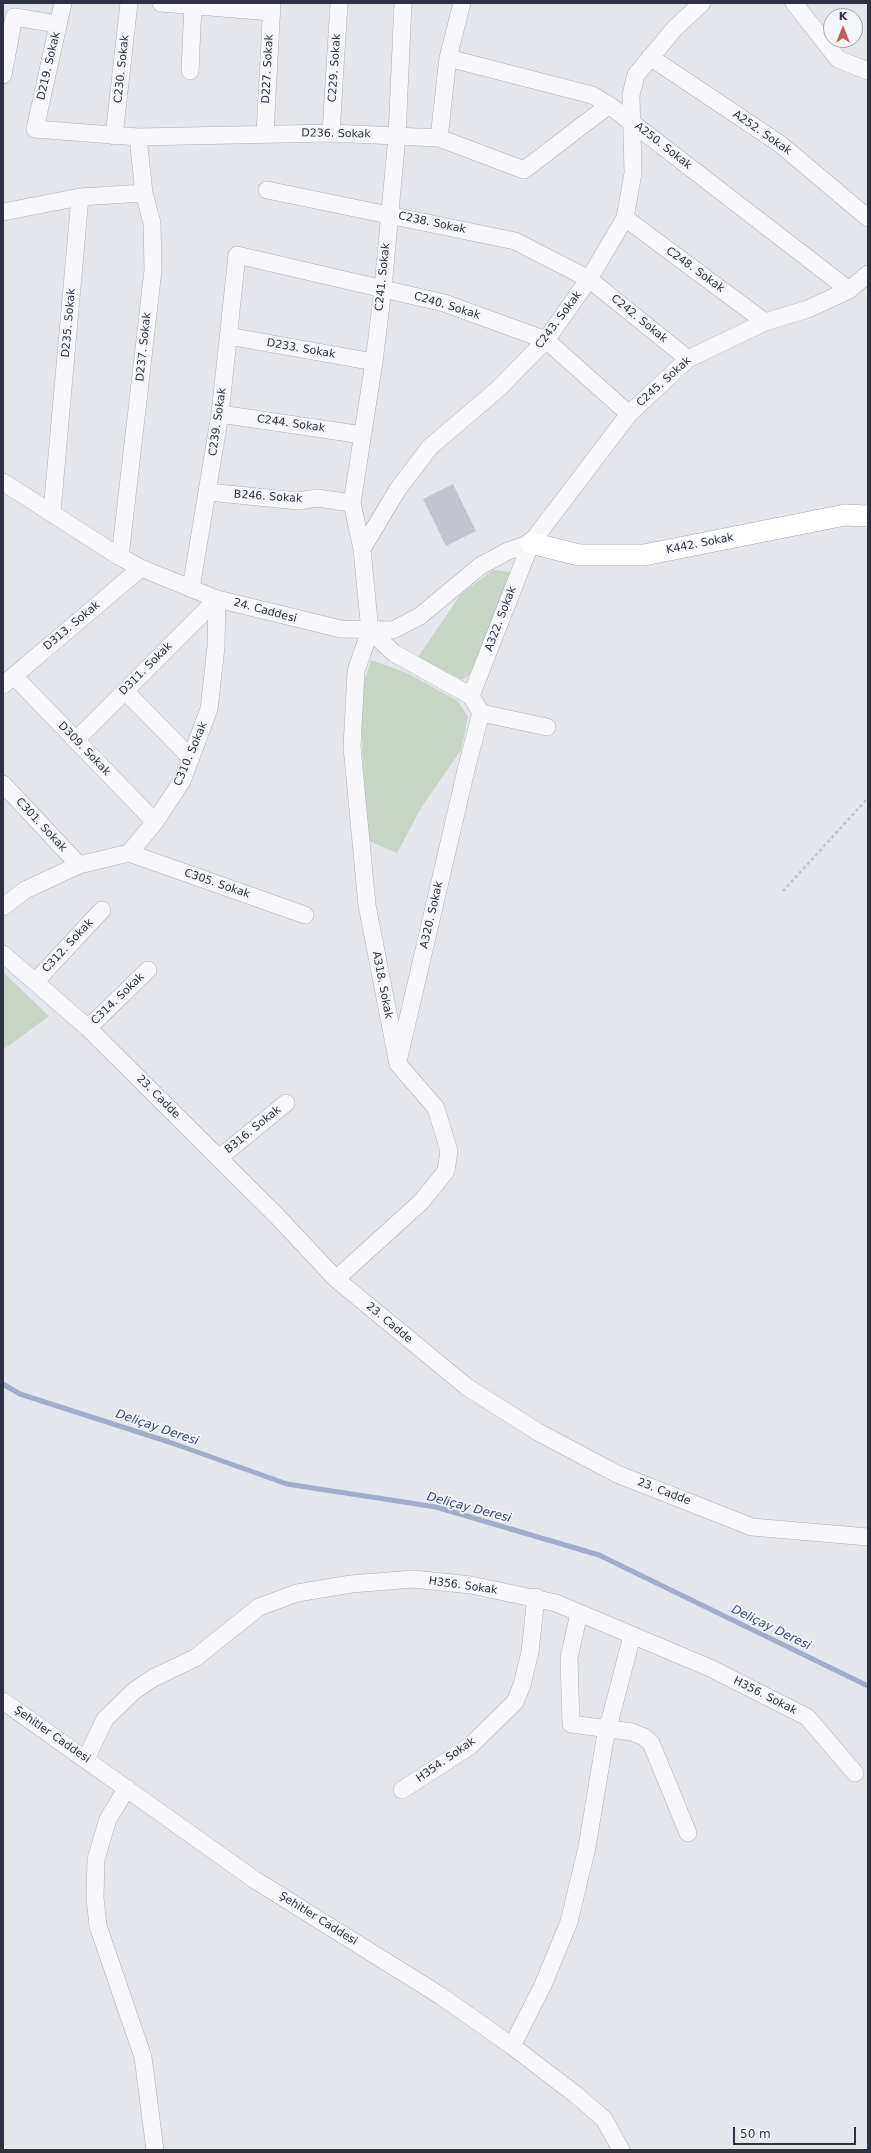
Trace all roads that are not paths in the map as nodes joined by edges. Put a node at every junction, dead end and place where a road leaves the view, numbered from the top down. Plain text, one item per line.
1 (63, 3) edge
2 (129, 3) edge
3 (161, 3) edge
4 (339, 3) edge
5 (403, 3) edge
6 (462, 3) edge
7 (702, 3) edge
8 (794, 3) edge
9 (193, 5) junction
10 (237, 6) edge
11 (271, 7) edge
12 (58, 24) junction
13 (650, 57) junction
14 (448, 58) junction
15 (190, 71) dead end
16 (868, 71) edge
17 (3, 74) edge
18 (609, 105) junction
19 (633, 122) junction
20 (35, 129) joint
21 (331, 133) junction
22 (265, 134) junction
23 (114, 136) junction
24 (397, 136) junction
25 (138, 137) junction
26 (439, 138) junction
27 (267, 190) dead end
28 (144, 193) junction
29 (80, 197) junction
30 (3, 212) edge
31 (390, 215) junction
32 (625, 218) junction
33 (868, 218) edge
34 (237, 255) joint
35 (868, 274) edge
36 (589, 279) junction
37 (383, 288) junction
38 (849, 290) junction
39 (766, 322) junction
40 (228, 336) junction
41 (546, 340) junction
42 (688, 359) junction
43 (374, 362) junction
44 (220, 414) junction
45 (629, 414) junction
46 (363, 435) junction
47 (3, 483) edge
48 (208, 492) junction
49 (352, 502) junction
50 (52, 512) junction
51 (868, 516) edge
52 (531, 543) junction
53 (362, 549) junction
54 (120, 557) junction
55 (141, 568) junction
56 (191, 588) junction
57 (217, 599) junction
58 (370, 631) junction
59 (8, 680) edge
60 (125, 691) junction
61 (471, 696) junction
62 (481, 713) junction
63 (547, 727) dead end
64 (76, 740) junction
65 (190, 758) junction
66 (3, 784) edge
67 (155, 822) junction
68 (128, 854) junction
69 (79, 865) junction
70 (3, 907) edge
71 (102, 910) dead end
72 (305, 915) dead end
73 (3, 954) edge
74 (148, 970) dead end
75 (35, 982) junction
76 (88, 1028) junction
77 (398, 1064) junction
78 (286, 1103) dead end
79 (219, 1158) junction
80 (336, 1280) junction
81 (868, 1537) edge
82 (536, 1597) junction
83 (579, 1613) junction
84 (632, 1636) junction
85 (3, 1700) edge
86 (607, 1728) junction
87 (86, 1759) junction
88 (855, 1773) dead end
89 (127, 1788) junction
90 (402, 1790) dead end
91 (688, 1833) dead end
92 (512, 2046) junction
93 (155, 2150) edge
94 (620, 2150) edge

1 - 12 street, D219. Sokak
2 - 23 street, C230. Sokak
3 - 9 street
4 - 21 street, C229. Sokak
5 - 24 street, C241. Sokak
6 - 14 street
7 - 13 street, C243. Sokak
8 - 16 street
9 - 10 street
9 - 15 street
10 - 11 street
11 - 22 street, D227. Sokak
12 - 17 street
12 - 20 street, D219. Sokak
13 - 19 street, C243. Sokak
13 - 33 street, A252. Sokak
14 - 18 street, A250. Sokak
14 - 26 street
18 - 19 street, A250. Sokak
18 - 26 street, D236. Sokak
19 - 32 street, C243. Sokak
19 - 38 street, A250. Sokak
20 - 23 street, D236. Sokak
21 - 22 street, D236. Sokak
21 - 24 street, D236. Sokak
22 - 25 street, D236. Sokak
23 - 25 street, D236. Sokak
24 - 26 street, D236. Sokak
24 - 31 street, C241. Sokak
25 - 28 street, D237. Sokak
27 - 31 street, C238. Sokak
28 - 29 street
28 - 54 street, D237. Sokak
29 - 30 street
29 - 50 street, D235. Sokak
31 - 36 street, C238. Sokak
31 - 37 street, C241. Sokak
32 - 36 street, C243. Sokak
32 - 39 street, C248. Sokak
34 - 37 street, C240. Sokak
34 - 40 street, C239. Sokak
35 - 38 street, C245. Sokak
36 - 41 street, C243. Sokak
36 - 42 street, C242. Sokak
37 - 41 street, C240. Sokak
37 - 43 street, C241. Sokak
38 - 39 street, C245. Sokak
39 - 42 street, C245. Sokak
40 - 43 street, D233. Sokak
40 - 44 street, C239. Sokak
41 - 45 street, C240. Sokak
41 - 53 street, C243. Sokak
42 - 45 street, C245. Sokak
43 - 46 street, C241. Sokak
44 - 46 street, C244. Sokak
44 - 48 street, C239. Sokak
45 - 52 street, C245. Sokak
46 - 49 street, C241. Sokak
47 - 50 street, 24. Caddesi
48 - 49 street, B246. Sokak
48 - 56 street, C239. Sokak
49 - 53 street, C241. Sokak
50 - 54 street, 24. Caddesi
51 - 52 main road, K442. Sokak
52 - 58 street, 24. Caddesi
52 - 61 street, A322. Sokak
53 - 58 street
54 - 55 street, 24. Caddesi
55 - 56 street, 24. Caddesi
55 - 59 street, D313. Sokak
56 - 57 street, 24. Caddesi
57 - 58 street, 24. Caddesi
57 - 60 street, D311. Sokak
57 - 65 street, C310. Sokak
58 - 61 street
58 - 77 street, A318. Sokak
59 - 64 street, D309. Sokak
60 - 64 street, D311. Sokak
60 - 65 street
61 - 62 street
62 - 63 street
62 - 77 street, A320. Sokak
64 - 67 street, D309. Sokak
65 - 67 street, C310. Sokak
66 - 69 street, C301. Sokak
67 - 68 street, C310. Sokak
68 - 69 street
68 - 72 street, C305. Sokak
69 - 70 street
71 - 75 street, C312. Sokak
73 - 75 street, 23. Cadde
74 - 76 street, C314. Sokak
75 - 76 street, 23. Cadde
76 - 79 street, 23. Cadde
77 - 80 street, A318. Sokak
78 - 79 street, B316. Sokak
79 - 80 street, 23. Cadde
80 - 81 street, 23. Cadde
82 - 83 street, H356. Sokak
82 - 87 street, H356. Sokak
82 - 90 street, H354. Sokak
83 - 84 street, H356. Sokak
83 - 86 street
84 - 86 street
84 - 88 street, H356. Sokak
85 - 87 street, Şehitler Caddesi
86 - 91 street
86 - 92 street
87 - 89 street, Şehitler Caddesi
89 - 92 street, Şehitler Caddesi
89 - 93 street
92 - 94 street, Şehitler Caddesi

